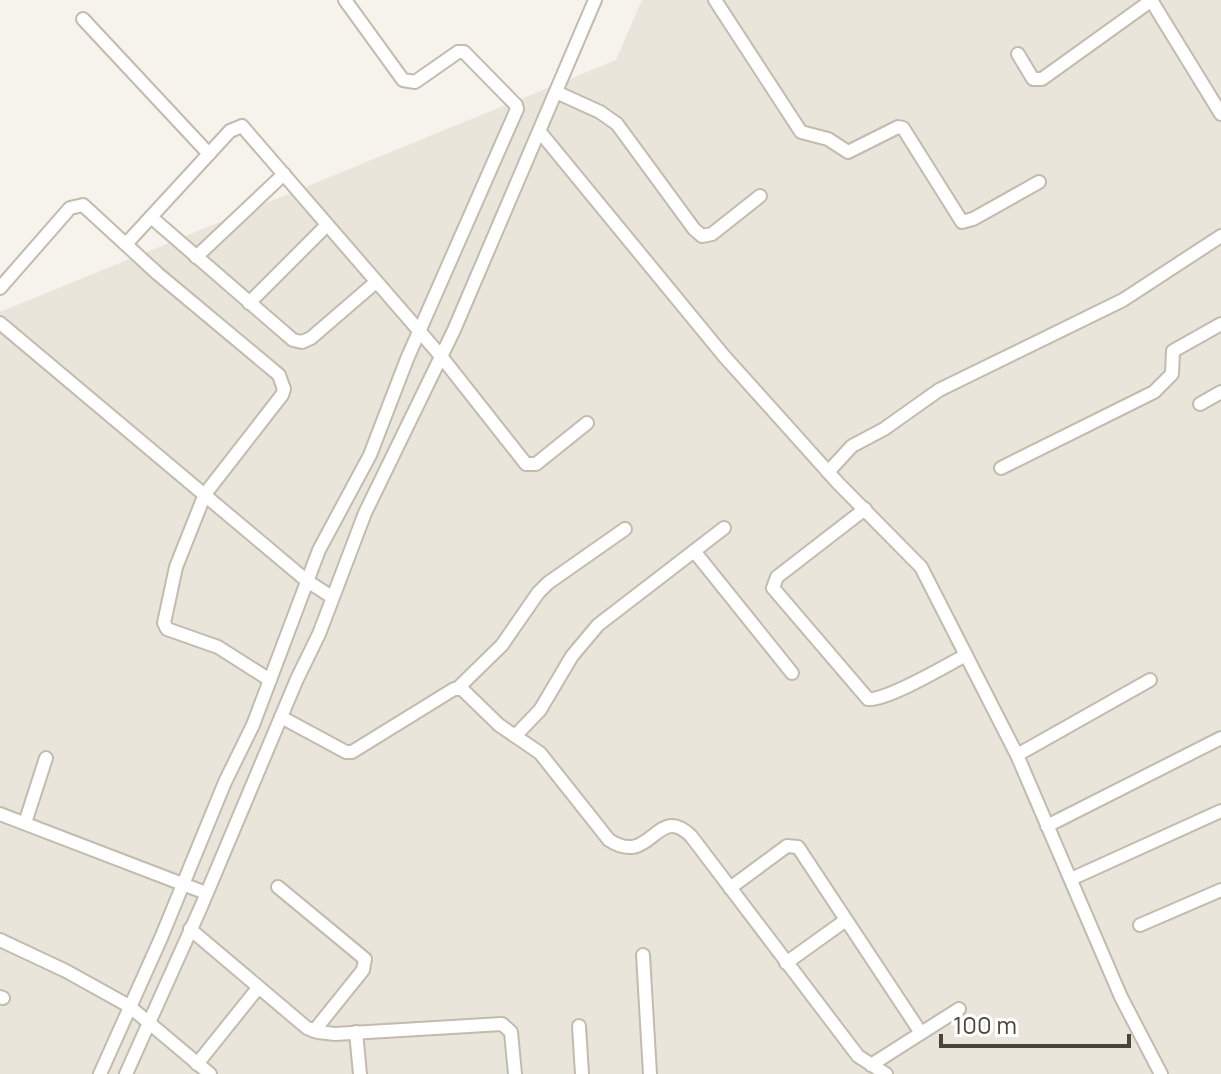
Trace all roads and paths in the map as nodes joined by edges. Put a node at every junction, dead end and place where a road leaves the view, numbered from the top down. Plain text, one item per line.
1 (345, 0) edge
2 (595, 0) edge
3 (715, 0) edge
4 (1151, 0) edge
5 (83, 19) dead end
6 (1018, 54) dead end
7 (556, 92) junction
8 (1221, 114) edge
9 (540, 132) junction
10 (209, 154) junction
11 (284, 174) junction
12 (1039, 182) dead end
13 (760, 196) dead end
14 (151, 217) junction
15 (327, 225) junction
16 (1221, 236) edge
17 (126, 244) junction
18 (196, 257) junction
19 (376, 282) junction
20 (0, 288) edge
21 (249, 303) junction
22 (0, 323) edge
23 (1221, 324) edge
24 (429, 343) junction
25 (1221, 392) edge
26 (1200, 404) dead end
27 (587, 423) dead end
28 (1001, 468) dead end
29 (828, 472) junction
30 (205, 494) junction
31 (865, 509) junction
32 (724, 528) dead end
33 (625, 529) dead end
34 (694, 551) junction
35 (319, 589) junction
36 (966, 655) junction
37 (792, 673) dead end
38 (270, 680) junction
39 (1150, 680) dead end
40 (458, 688) junction
41 (281, 717) junction
42 (515, 736) junction
43 (1221, 738) edge
44 (1017, 755) junction
45 (46, 758) dead end
46 (1221, 811) edge
47 (0, 814) edge
48 (25, 823) junction
49 (1047, 826) junction
50 (1071, 879) junction
51 (193, 887) junction
52 (278, 887) dead end
53 (730, 888) junction
54 (1221, 890) edge
55 (846, 920) junction
56 (1140, 925) dead end
57 (190, 929) junction
58 (0, 940) edge
59 (643, 955) dead end
60 (786, 963) junction
61 (258, 988) junction
62 (959, 1009) dead end
63 (138, 1014) junction
64 (579, 1026) dead end
65 (314, 1031) junction
66 (356, 1032) junction
67 (921, 1033) junction
68 (197, 1064) junction
69 (871, 1065) junction
70 (100, 1074) edge
71 (126, 1074) edge
72 (210, 1074) edge
73 (360, 1074) edge
74 (515, 1074) edge
75 (582, 1074) edge
76 (650, 1074) edge
77 (886, 1074) edge
78 (1161, 1074) edge

1 - 24 street
2 - 7 street
3 - 12 street
4 - 6 street
4 - 8 street
5 - 10 street
7 - 9 street
7 - 13 street
9 - 24 street
9 - 29 street
10 - 11 street
10 - 14 street
11 - 15 street
11 - 18 street
14 - 17 street
14 - 18 street
15 - 19 street
15 - 21 street
16 - 29 street
17 - 20 street
17 - 30 street
18 - 21 street
19 - 21 street
19 - 24 street
22 - 30 street
23 - 28 street
24 - 27 street
24 - 35 street
24 - 35 street
25 - 26 street
29 - 31 street
30 - 35 street
30 - 38 street
31 - 36 street
31 - 36 street
32 - 34 street
33 - 40 street
34 - 37 street
34 - 42 street
35 - 38 street
35 - 41 street
36 - 44 street
38 - 51 street
39 - 44 street
40 - 41 street
40 - 42 street
41 - 51 street
42 - 53 street
43 - 49 street
44 - 49 street
45 - 48 street
46 - 50 street
47 - 48 street
48 - 51 street
49 - 50 street
50 - 78 street
51 - 57 street
51 - 63 street
52 - 65 street
53 - 55 street
53 - 60 street
54 - 56 street
55 - 60 street
55 - 67 street
57 - 61 street
57 - 63 street
58 - 63 street
59 - 76 street
60 - 69 street
61 - 65 street
61 - 68 street
62 - 67 street
63 - 68 street
63 - 70 street
63 - 71 street
64 - 75 street
65 - 66 street
66 - 73 street
66 - 74 street
67 - 69 street
68 - 72 street
69 - 77 street

